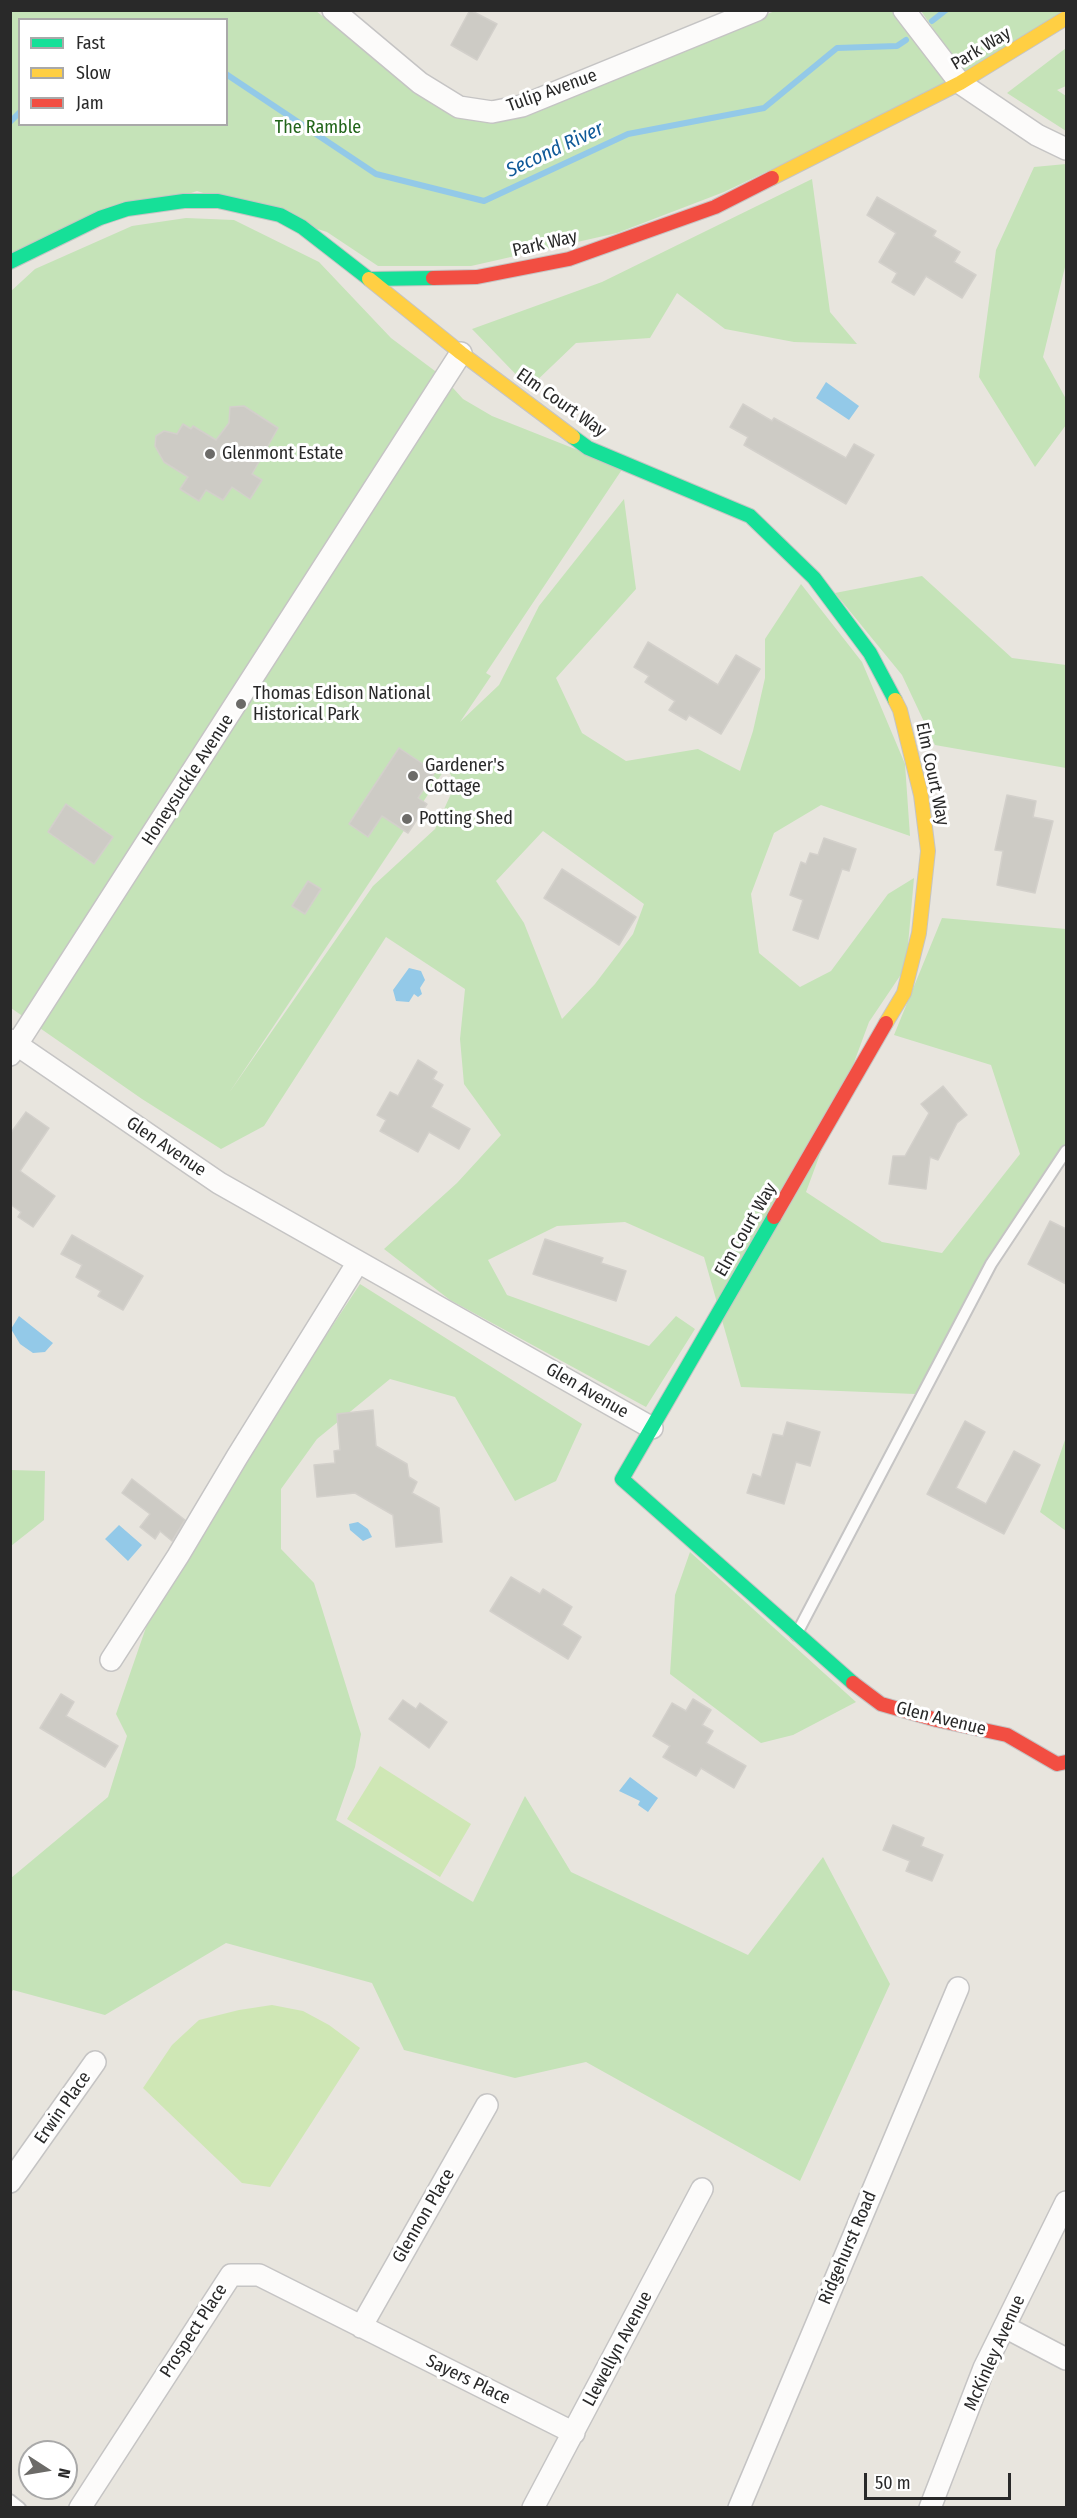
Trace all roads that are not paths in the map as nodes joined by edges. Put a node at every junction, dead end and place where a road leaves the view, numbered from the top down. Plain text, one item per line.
1 (333, 10) edge
2 (757, 10) edge
3 (904, 10) edge
4 (1066, 18) edge
5 (960, 83) junction
6 (1066, 148) edge
7 (10, 262) edge
8 (369, 279) junction
9 (461, 353) junction
10 (13, 1047) edge
11 (1066, 1151) edge
12 (358, 1262) junction
13 (652, 1428) junction
14 (796, 1635) junction
15 (111, 1660) dead end
16 (1066, 1762) edge
17 (958, 1988) dead end
18 (95, 2062) dead end
19 (487, 2104) dead end
20 (10, 2182) edge
21 (702, 2189) dead end
22 (1066, 2202) edge
23 (361, 2327) junction
24 (1005, 2327) junction
25 (1066, 2359) edge
26 (574, 2433) junction
27 (10, 2500) edge
28 (20, 2508) edge
29 (80, 2508) edge
30 (533, 2508) edge
31 (739, 2508) edge
32 (930, 2508) edge

1 - 2 street, Tulip Avenue
3 - 5 street
4 - 5 street, Park Way
5 - 6 street
5 - 8 street, Park Way
7 - 8 street
8 - 9 street, Elm Court Way
9 - 10 street, Honeysuckle Avenue
9 - 13 street, Elm Court Way
10 - 12 street, Glen Avenue
11 - 14 lane
12 - 13 street, Glen Avenue
12 - 15 street
13 - 14 street, Glen Avenue
14 - 16 street, Glen Avenue
17 - 31 street, Ridgehurst Road
18 - 20 street, Erwin Place
19 - 23 street, Glennon Place
21 - 26 street, Llewellyn Avenue
22 - 24 street, McKinley Avenue
23 - 26 street, Sayers Place
23 - 29 street, Prospect Place
24 - 25 street
24 - 32 street, McKinley Avenue
26 - 30 street, Llewellyn Avenue
27 - 28 lane

